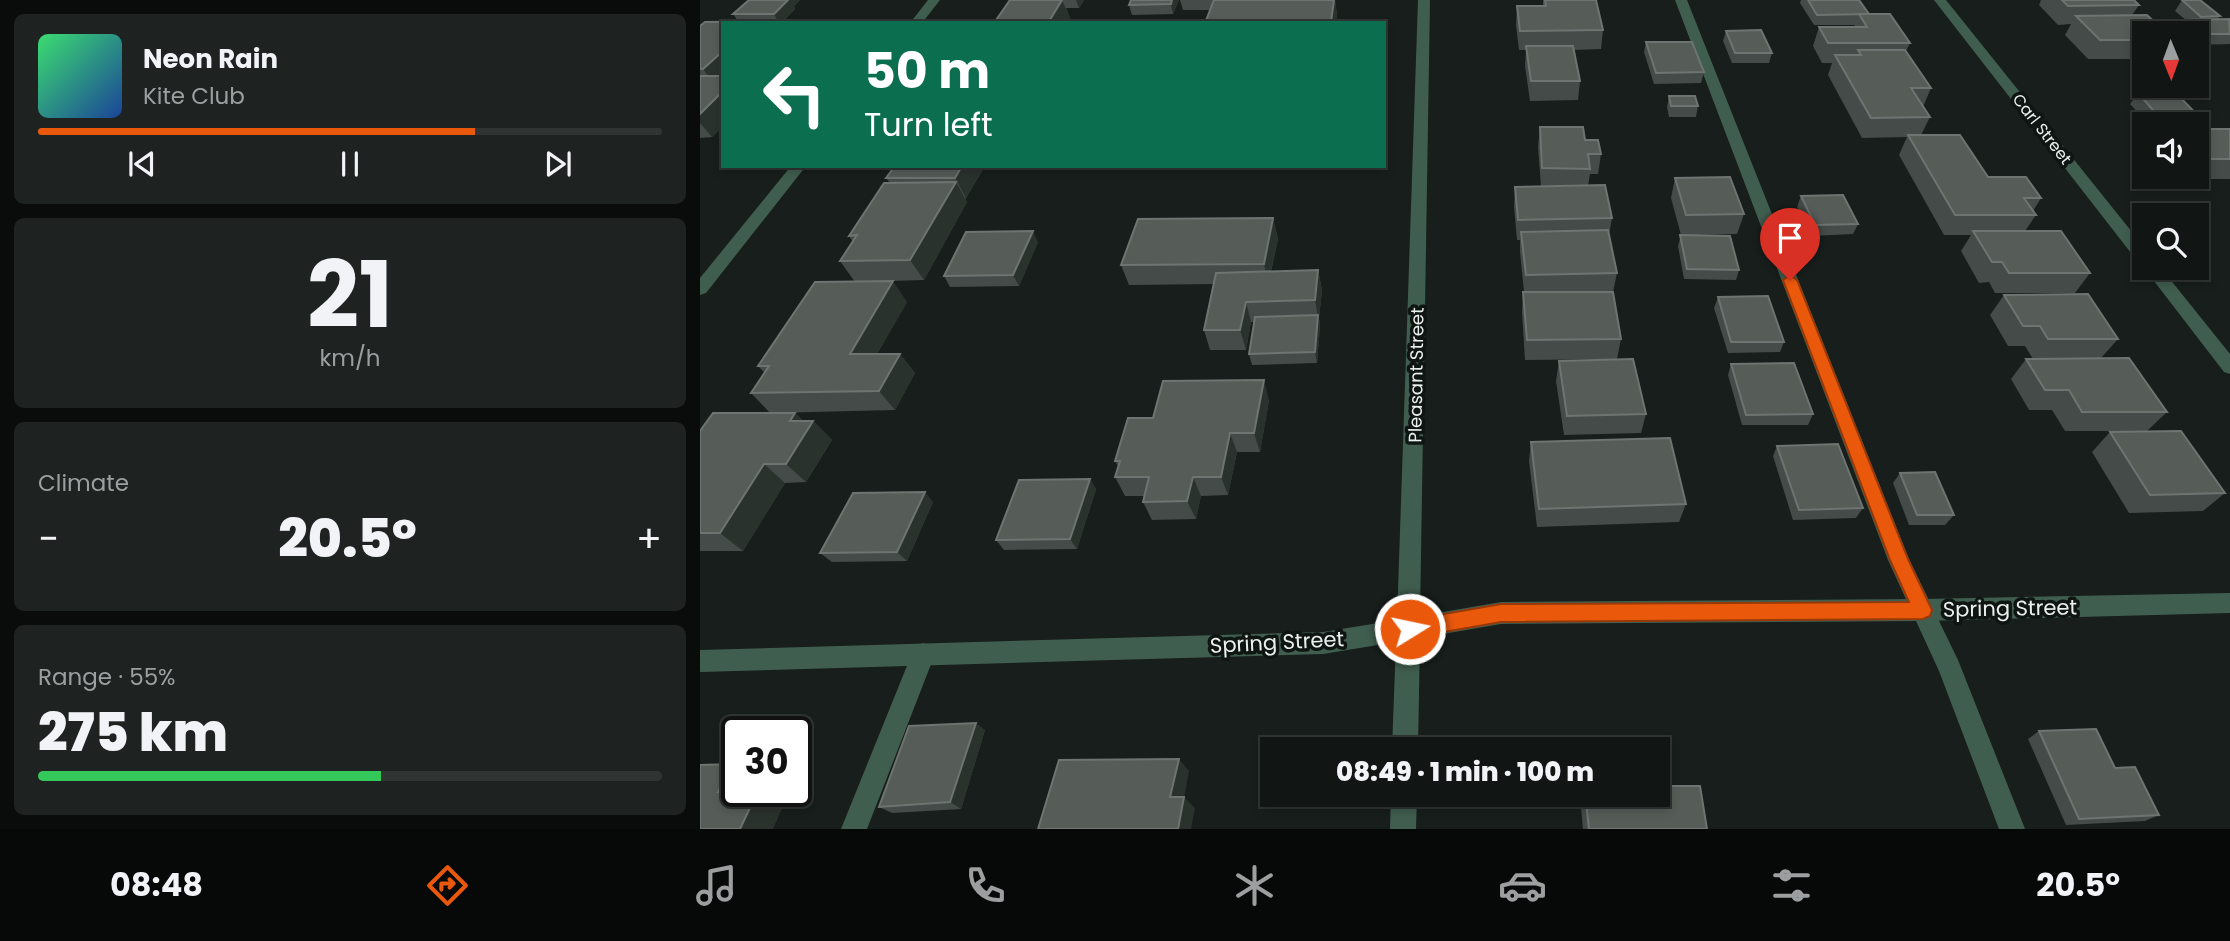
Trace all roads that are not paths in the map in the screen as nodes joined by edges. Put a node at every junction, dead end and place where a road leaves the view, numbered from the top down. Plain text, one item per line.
1 (934, 0) edge
2 (1424, 0) edge
3 (1681, 0) edge
4 (1940, 0) edge
5 (918, 21) edge
6 (797, 168) edge
7 (2132, 243) edge
8 (2161, 280) edge
9 (700, 289) edge
10 (2230, 367) edge
11 (2230, 603) edge
12 (1923, 610) junction
13 (1410, 629) junction
14 (923, 654) junction
15 (700, 661) edge
16 (1406, 737) edge
17 (1404, 807) edge
18 (854, 829) edge
19 (1403, 829) edge
20 (2011, 829) edge

1 - 5 street
2 - 13 street, Pleasant Street
3 - 12 street
4 - 7 street, Carl Street
6 - 9 street
8 - 10 street
11 - 12 street, Spring Street
12 - 13 street, Spring Street
12 - 20 street
13 - 14 street, Spring Street
13 - 16 street, Pleasant Street
14 - 15 street, Spring Street
14 - 18 street
17 - 19 street

